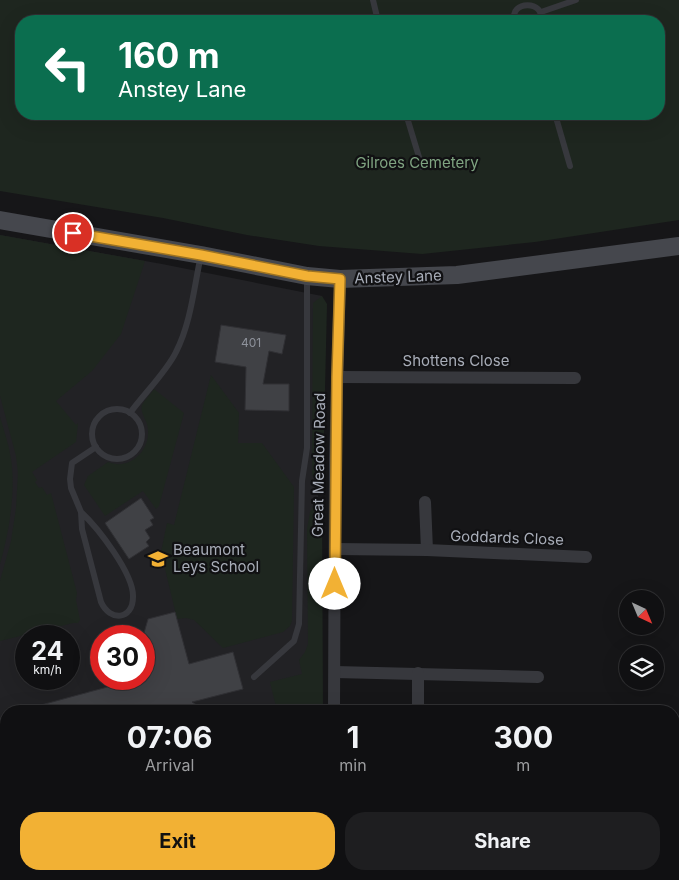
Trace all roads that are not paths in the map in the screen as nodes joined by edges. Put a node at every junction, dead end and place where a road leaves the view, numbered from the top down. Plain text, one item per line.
1 (373, 0) edge
2 (576, 0) edge
3 (524, 1) edge
4 (541, 12) junction
5 (377, 15) edge
6 (515, 15) edge
7 (541, 15) edge
8 (408, 120) edge
9 (557, 120) edge
10 (570, 166) dead end
11 (422, 167) dead end
12 (0, 220) edge
13 (679, 246) edge
14 (201, 255) junction
15 (307, 276) junction
16 (340, 279) junction
17 (337, 377) junction
18 (575, 378) dead end
19 (130, 413) junction
20 (96, 447) junction
21 (425, 502) dead end
22 (81, 512) junction
23 (335, 549) junction
24 (427, 550) junction
25 (586, 557) dead end
26 (335, 672) junction
27 (418, 673) junction
28 (254, 676) dead end
29 (538, 677) dead end
30 (334, 705) edge
31 (418, 705) edge

1 - 5 lane
2 - 4 lane
3 - 4 lane
3 - 6 lane
4 - 7 lane
8 - 11 lane
9 - 10 lane
12 - 14 main road, Anstey Lane
13 - 16 main road, Anstey Lane
14 - 15 main road, Anstey Lane
14 - 19 lane
15 - 16 main road, Anstey Lane
15 - 28 lane
16 - 17 street, Great Meadow Road
17 - 18 street, Shottens Close
17 - 23 street, Great Meadow Road
19 - 20 lane
19 - 20 lane
20 - 22 lane
21 - 24 street
22 - 22 lane
23 - 24 street, Goddards Close
23 - 26 street, Great Meadow Road
24 - 25 street, Goddards Close
26 - 27 street
26 - 30 street, Great Meadow Road
27 - 29 street
27 - 31 street

